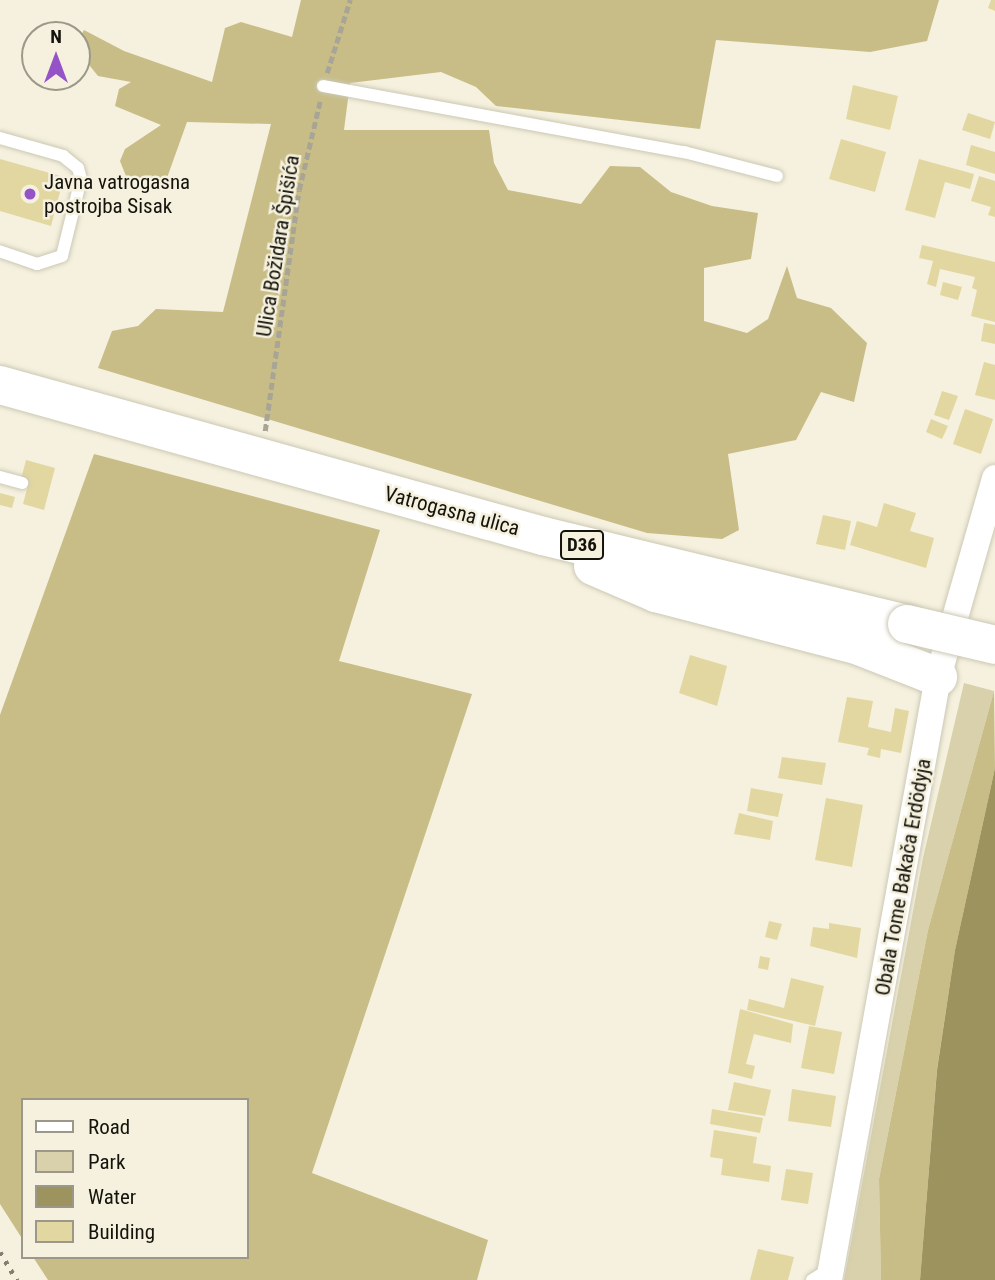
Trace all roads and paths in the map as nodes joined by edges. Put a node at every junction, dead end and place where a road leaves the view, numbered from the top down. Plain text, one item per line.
1 (350, 0) edge
2 (323, 86) junction
3 (0, 138) edge
4 (777, 176) dead end
5 (0, 251) edge
6 (0, 385) edge
7 (260, 458) junction
8 (0, 477) edge
9 (995, 478) edge
10 (22, 483) dead end
11 (543, 536) junction
12 (995, 645) edge
13 (938, 677) junction
14 (824, 1276) edge

1 - 2 path, Ulica Božidara Špišića
2 - 4 lane
2 - 7 path, Ulica Božidara Špišića
3 - 5 lane
6 - 7 main road, Vatrogasna ulica / D36
7 - 11 main road, Vatrogasna ulica / D36
8 - 10 lane
9 - 13 street, Obala Tome Bakača Erdödyja
11 - 12 main road, Vatrogasna ulica / D36, bridge
11 - 13 main road
13 - 14 street, Obala Tome Bakača Erdödyja

